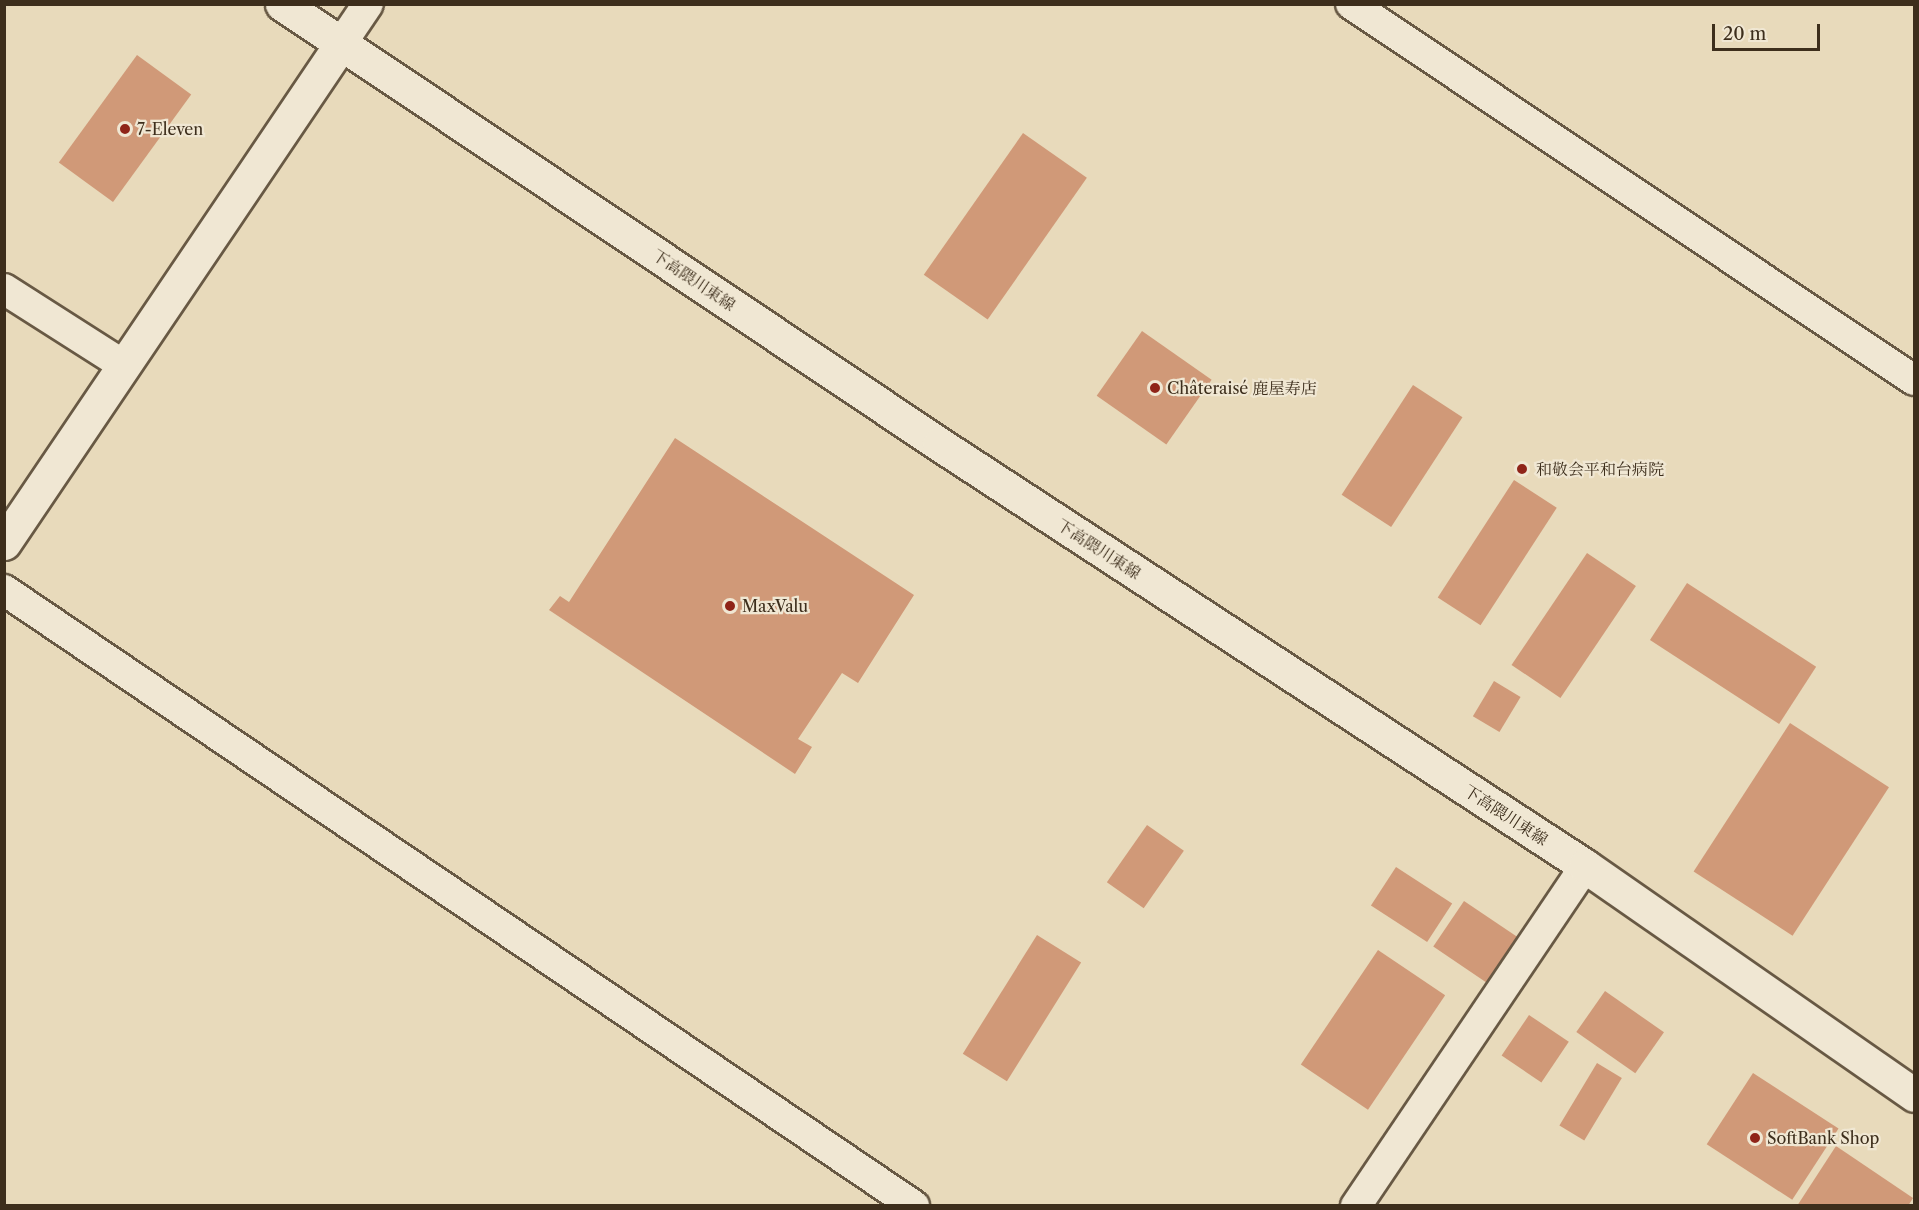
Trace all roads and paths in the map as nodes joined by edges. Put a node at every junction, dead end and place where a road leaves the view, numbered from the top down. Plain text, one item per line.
1 (282, 4) edge
2 (368, 4) edge
3 (1351, 4) edge
4 (341, 44) junction
5 (4, 289) edge
6 (124, 366) junction
7 (1914, 380) edge
8 (4, 543) edge
9 (4, 590) edge
10 (1585, 866) junction
11 (1914, 1095) edge
12 (914, 1206) edge
13 (1356, 1206) edge

1 - 4 main road, 下高隈川東線
2 - 4 street
3 - 7 street
4 - 6 main road
4 - 10 main road, 下高隈川東線
5 - 6 street
6 - 8 main road
9 - 12 street
10 - 11 main road, 下高隈川東線
10 - 13 street

